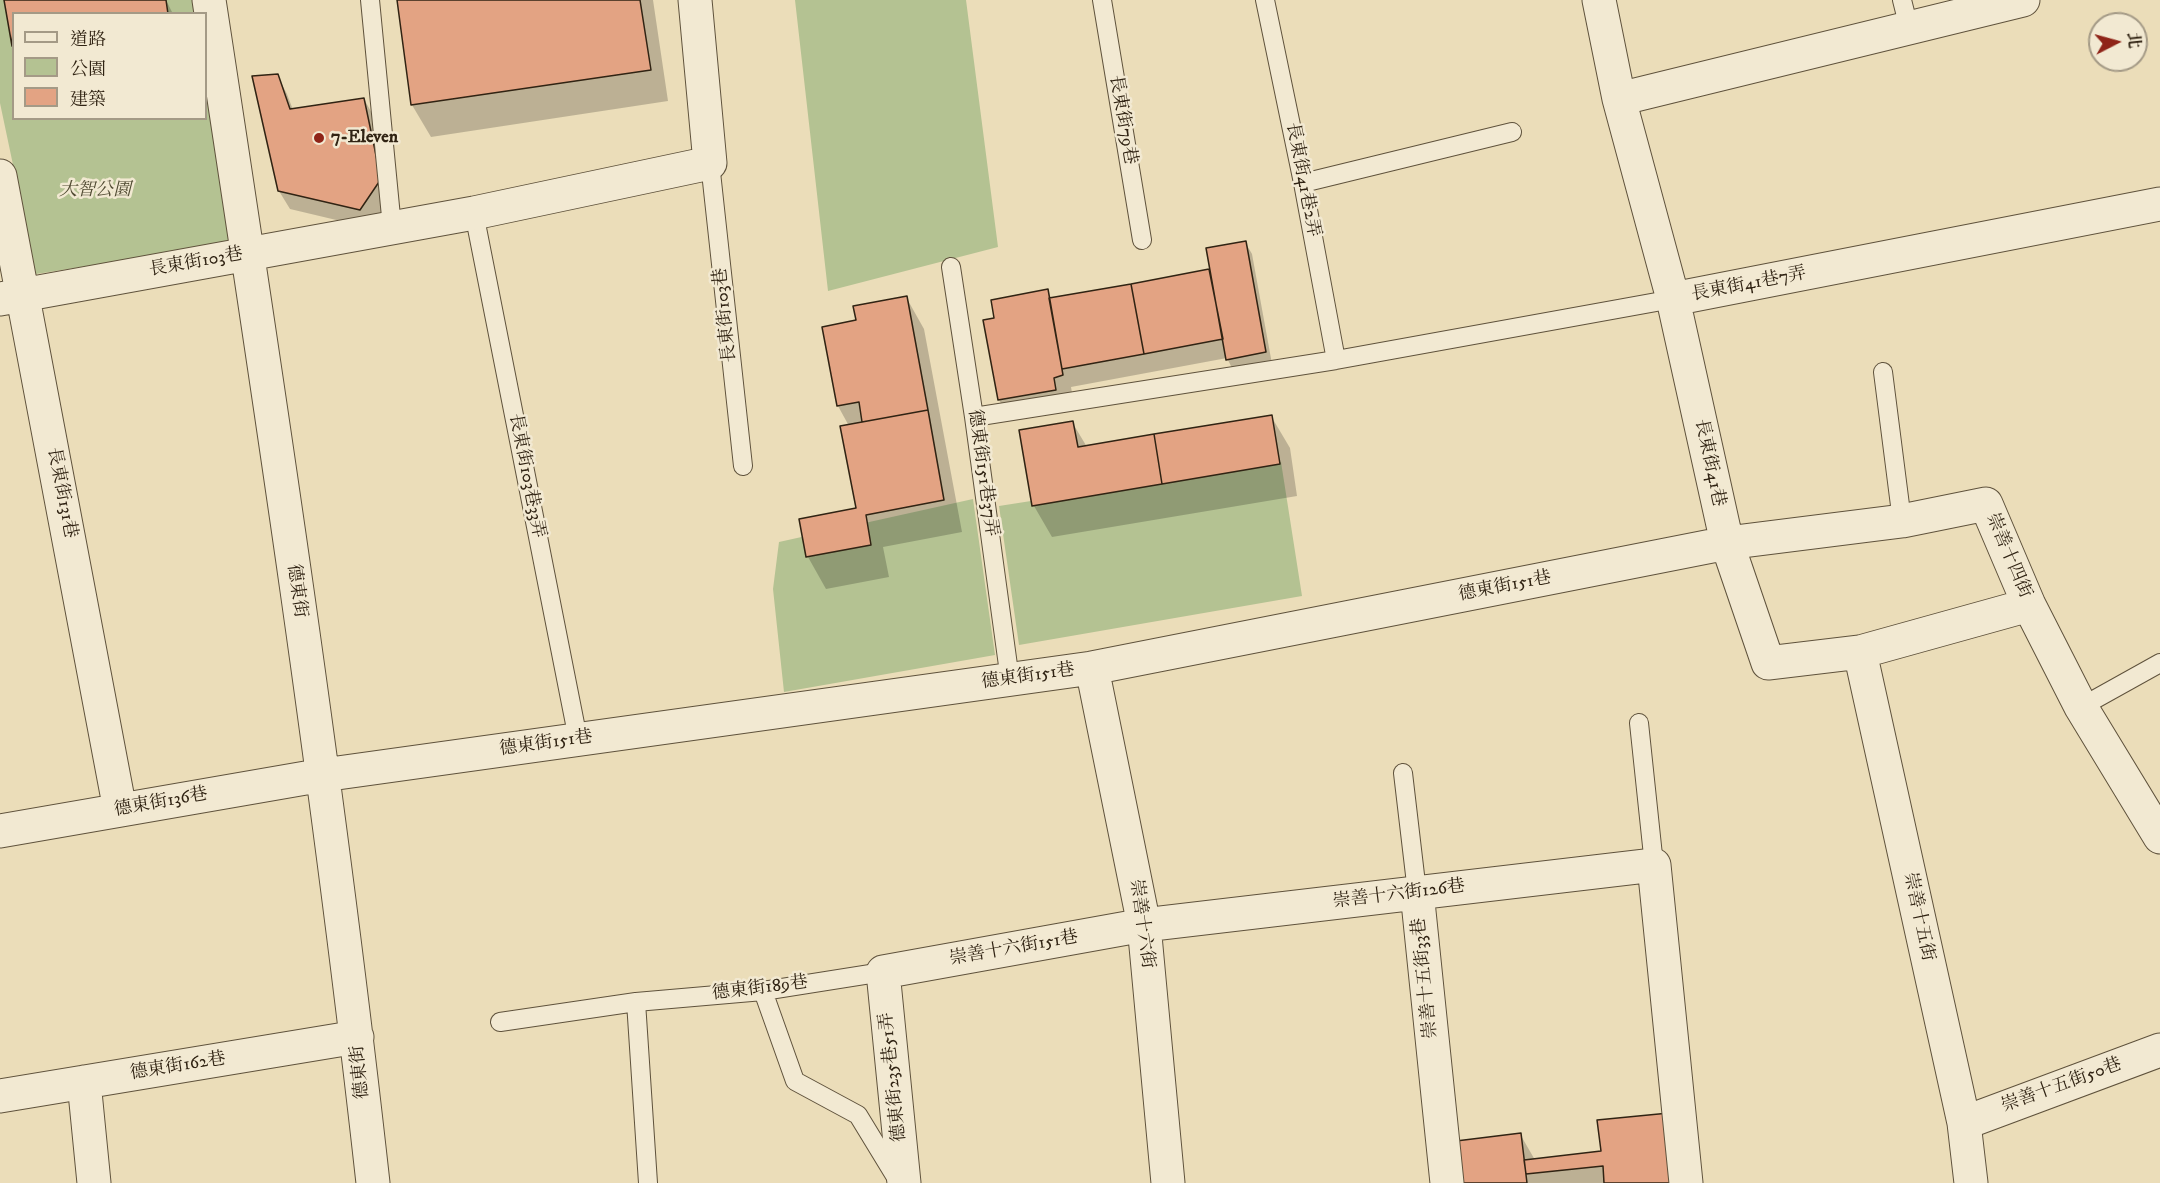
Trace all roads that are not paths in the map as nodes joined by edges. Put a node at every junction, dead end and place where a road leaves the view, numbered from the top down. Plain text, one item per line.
1 (209, 0) edge
2 (370, 0) edge
3 (695, 0) edge
4 (1102, 0) edge
5 (1265, 0) edge
6 (1599, 0) edge
7 (2023, 0) edge
8 (1906, 14) edge
9 (1619, 99) junction
10 (1512, 132) dead end
11 (710, 163) junction
12 (0, 176) edge
13 (1304, 183) junction
14 (2160, 204) edge
15 (474, 213) junction
16 (392, 227) junction
17 (1142, 240) dead end
18 (248, 254) junction
19 (951, 267) dead end
20 (12, 297) edge
21 (1673, 299) junction
22 (1336, 360) junction
23 (1883, 372) dead end
24 (974, 417) junction
25 (743, 466) dead end
26 (1902, 521) junction
27 (1727, 543) junction
28 (2029, 605) junction
29 (1860, 652) junction
30 (2160, 663) edge
31 (1092, 668) junction
32 (1010, 680) junction
33 (2081, 707) junction
34 (1639, 723) dead end
35 (578, 739) junction
36 (1404, 773) dead end
37 (323, 775) junction
38 (120, 810) junction
39 (0, 831) edge
40 (2160, 837) edge
41 (1654, 865) junction
42 (1417, 892) junction
43 (1144, 926) junction
44 (883, 972) junction
45 (763, 991) junction
46 (636, 1002) junction
47 (500, 1022) dead end
48 (357, 1037) junction
49 (2160, 1050) edge
50 (84, 1082) junction
51 (0, 1096) edge
52 (1964, 1123) junction
53 (94, 1183) edge
54 (373, 1183) edge
55 (648, 1183) edge
56 (902, 1183) edge
57 (1168, 1183) edge
58 (1448, 1183) edge
59 (1686, 1183) edge
60 (1971, 1183) edge

1 - 18 street, 德東街
2 - 16 lane
3 - 11 street, 長東街103巷
4 - 17 lane, 長東街79巷
5 - 13 lane, 長東街41巷2弄
6 - 9 street, 長東街41巷
7 - 8 street
8 - 9 street
9 - 21 street, 長東街41巷
10 - 13 lane
11 - 15 street, 長東街103巷
11 - 25 lane, 長東街103巷
12 - 20 street, 長東街131巷
13 - 22 lane, 長東街41巷2弄
14 - 21 street, 長東街41巷7弄
15 - 16 street, 長東街103巷
15 - 35 lane, 長東街103巷33弄
16 - 18 street, 長東街103巷
18 - 20 street, 長東街103巷
18 - 37 street, 德東街
19 - 24 lane, 德東街151巷37弄
20 - 38 street, 長東街131巷
21 - 22 lane, 長東街41巷7弄
21 - 27 street, 長東街41巷
22 - 24 lane, 長東街41巷7弄
23 - 26 lane
24 - 32 lane, 德東街151巷37弄
26 - 27 street, 崇善十四街
26 - 28 street, 崇善十四街
27 - 29 street, 長東街41巷
27 - 31 street, 德東街151巷
28 - 29 street, 長東街41巷
28 - 33 street, 崇善十四街
29 - 52 street, 崇善十五街
30 - 33 lane
31 - 32 street, 德東街151巷
31 - 43 street, 崇善十六街
32 - 35 street, 德東街151巷
33 - 40 street, 崇善十四街
34 - 41 lane
35 - 37 street, 德東街151巷
36 - 42 lane, 崇善十五街33巷
37 - 38 street, 德東街136巷
37 - 48 street, 德東街
38 - 39 street, 德東街136巷
41 - 42 street, 崇善十六街126巷
41 - 59 street
42 - 43 street, 崇善十六街126巷
42 - 58 street, 崇善十五街33巷
43 - 44 street, 崇善十六街151巷
43 - 57 street, 崇善十六街
44 - 45 lane, 德東街189巷
44 - 56 street, 德東街235巷51弄
45 - 46 lane, 德東街189巷
45 - 56 lane
46 - 47 lane, 德東街189巷
46 - 55 lane
48 - 50 street, 德東街162巷
48 - 54 street, 德東街
49 - 52 street, 崇善十五街50巷
50 - 51 street, 德東街162巷
50 - 53 street
52 - 60 street, 崇善十五街

